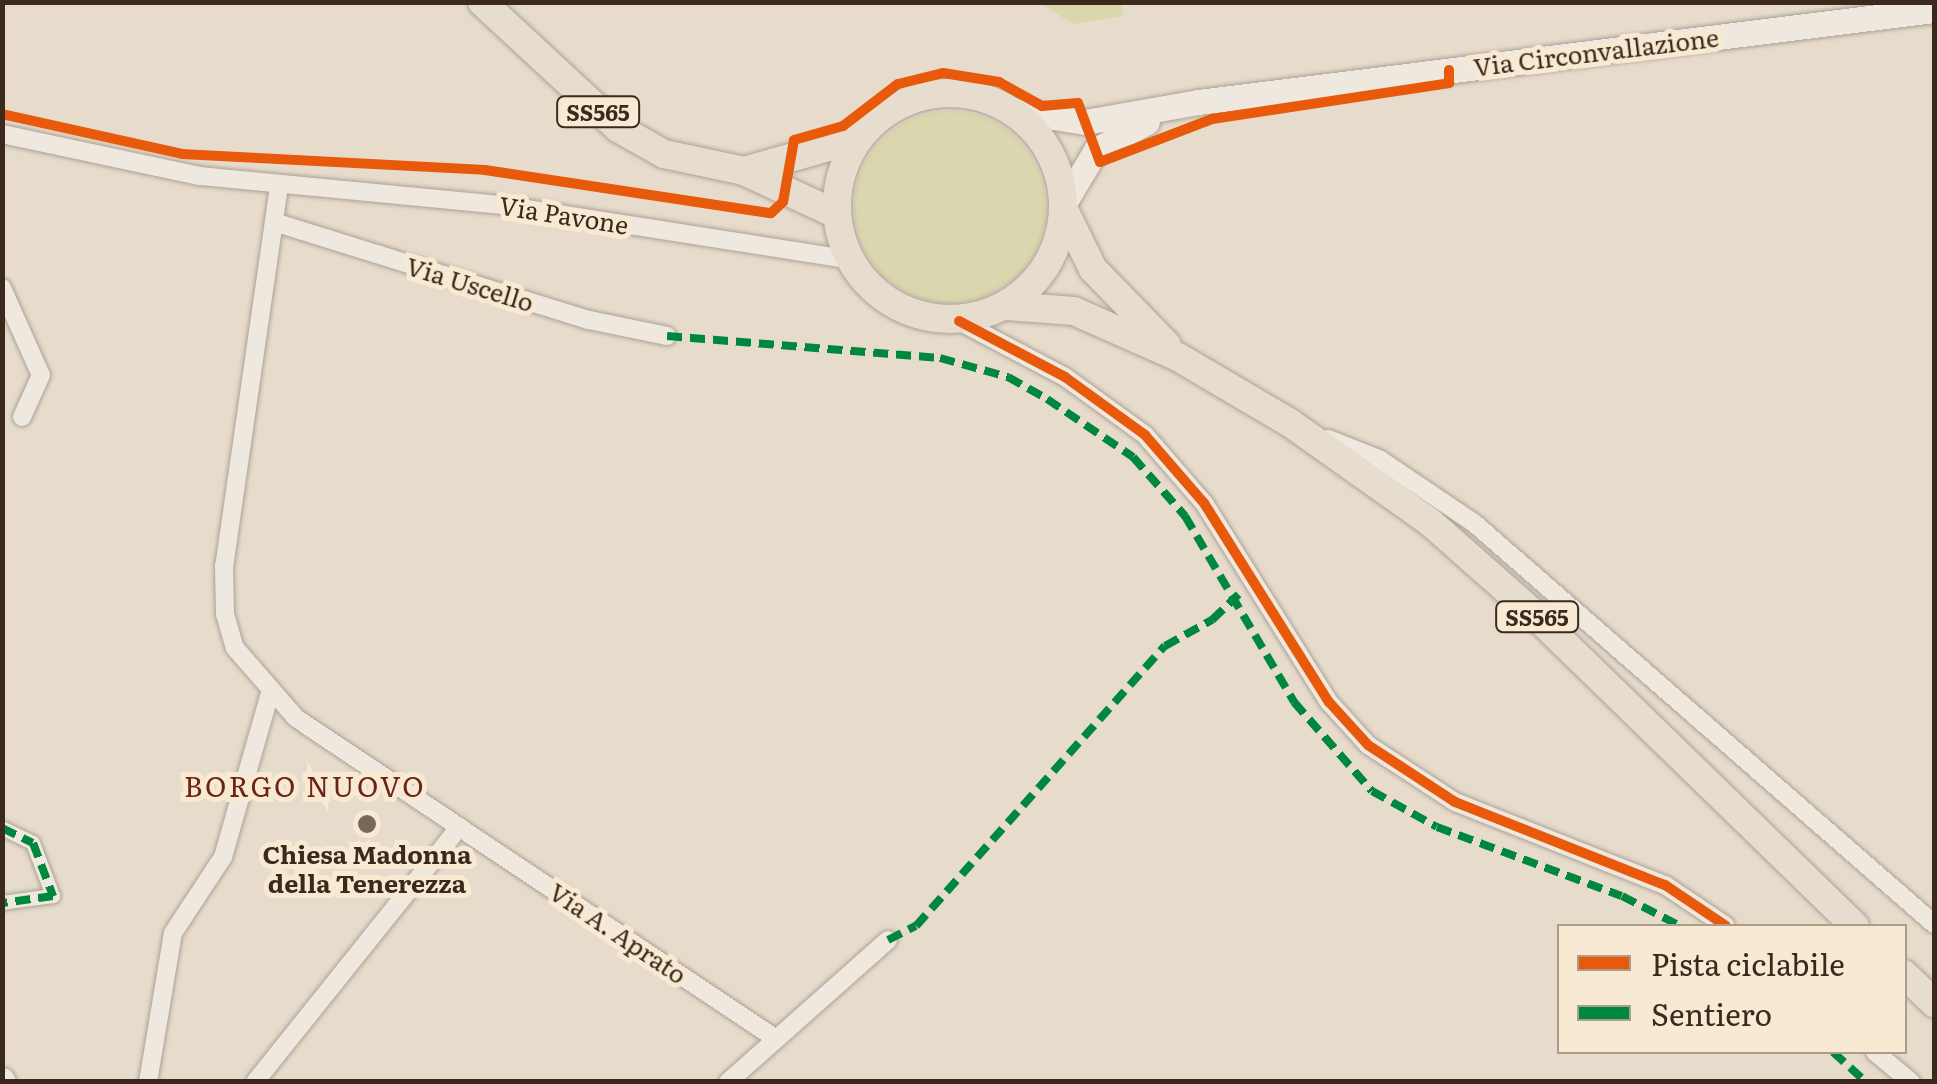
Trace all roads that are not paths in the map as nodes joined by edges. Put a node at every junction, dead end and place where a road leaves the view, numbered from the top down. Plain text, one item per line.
1 (482, 2) edge
2 (1934, 10) edge
3 (1198, 102) junction
4 (1014, 112) junction
5 (2, 134) edge
6 (857, 139) junction
7 (744, 171) junction
8 (278, 186) junction
9 (1064, 206) junction
10 (836, 214) junction
11 (274, 222) junction
12 (848, 259) junction
13 (2, 288) edge
14 (1007, 306) junction
15 (958, 321) junction
16 (668, 336) dead end
17 (1178, 357) junction
18 (22, 417) dead end
19 (1290, 423) junction
20 (270, 693) junction
21 (459, 827) junction
22 (2, 828) edge
23 (2, 902) edge
24 (1723, 924) edge
25 (1854, 924) edge
26 (1934, 924) edge
27 (888, 940) dead end
28 (1907, 977) edge
29 (1934, 1004) edge
30 (776, 1039) junction
31 (1877, 1054) edge
32 (148, 1082) edge
33 (256, 1082) edge
34 (728, 1082) edge
35 (1911, 1082) edge

1 - 7 main road, SS565
2 - 3 main road, Via Circonvallazione
3 - 4 main road
3 - 9 main road
4 - 6 main road, SS565
4 - 9 main road, SS565
5 - 8 street, Via Pavone
6 - 7 main road, SS565
6 - 10 main road, SS565
7 - 10 main road, SS565
8 - 11 street
8 - 12 street, Via Pavone
9 - 14 main road, SS565
9 - 17 main road, SS565
10 - 12 main road, SS565
11 - 16 street, Via Uscello
11 - 20 street
12 - 15 main road, SS565
13 - 18 street
14 - 15 main road, SS565
14 - 17 main road, SS565
15 - 24 street
17 - 19 main road, SS565
19 - 25 main road, SS565
19 - 26 street
20 - 21 street, Via A. Aprato
20 - 32 street
21 - 30 street, Via A. Aprato
21 - 33 street
22 - 23 street
27 - 30 street
28 - 29 main road
30 - 34 street
31 - 35 street

